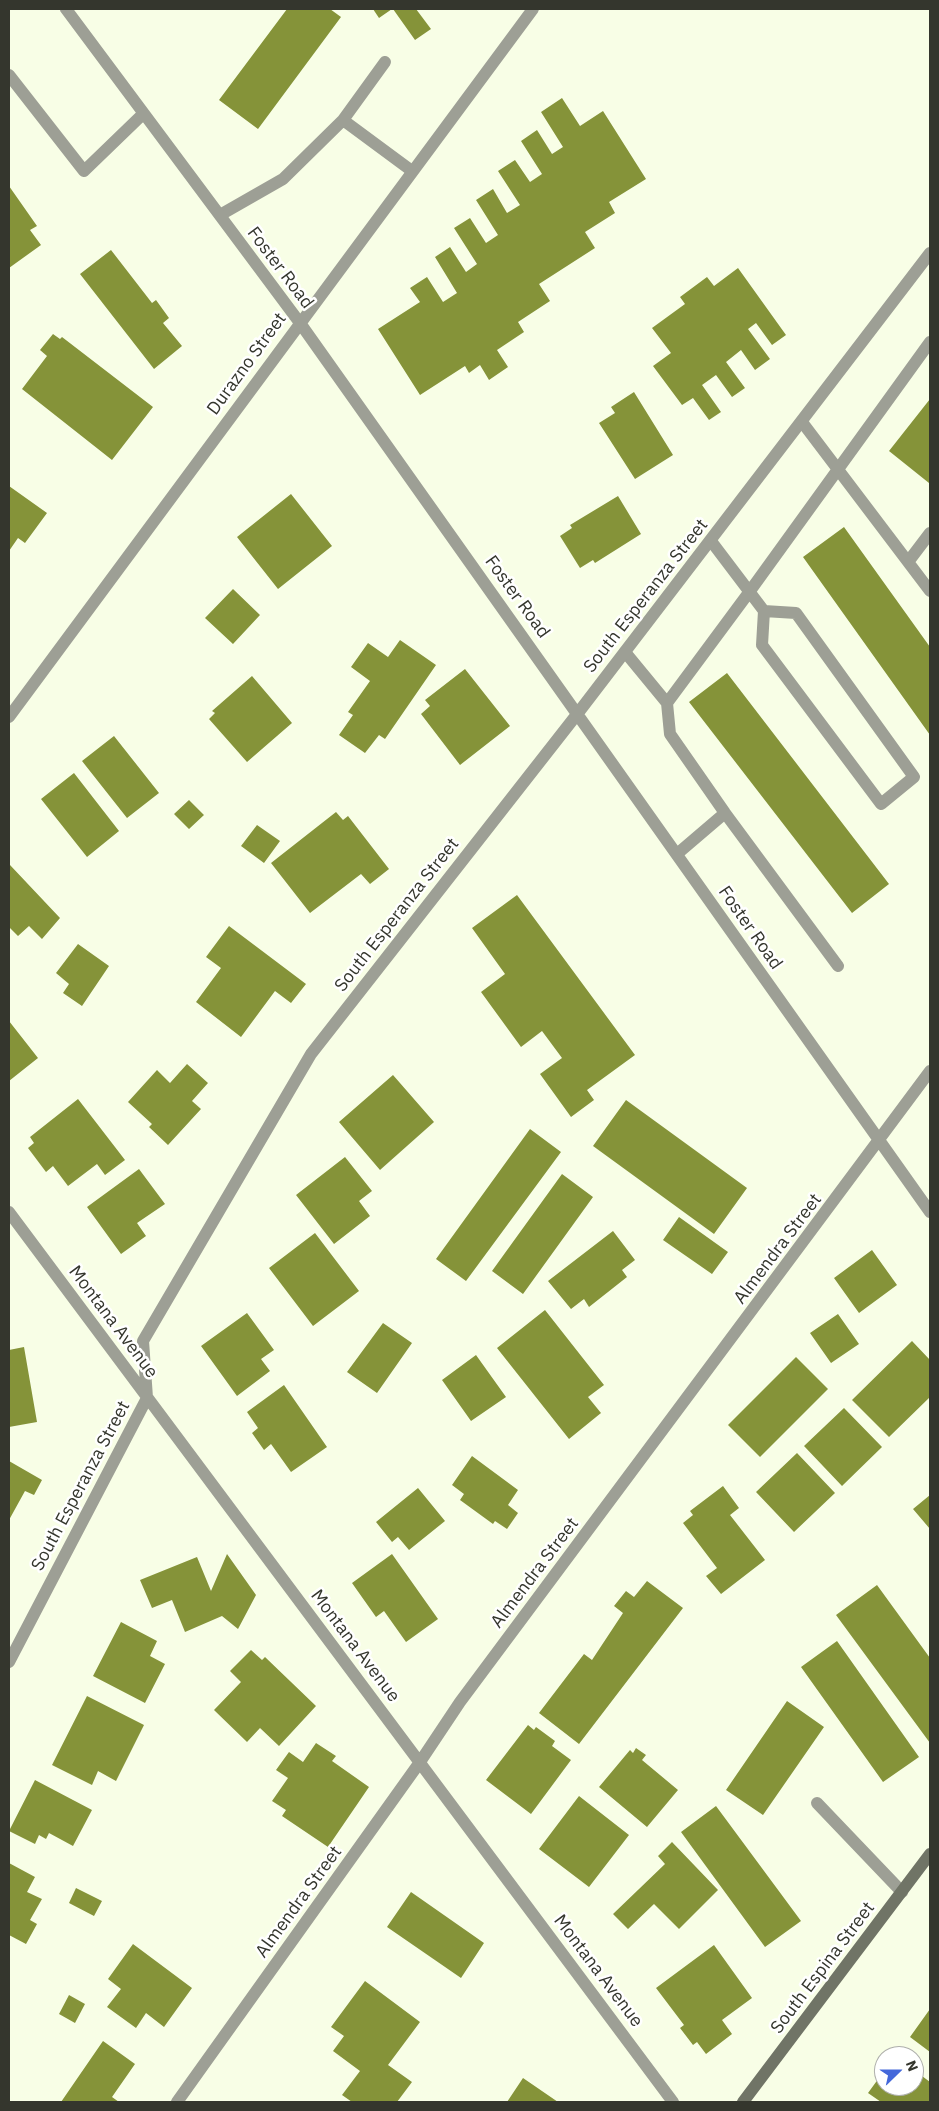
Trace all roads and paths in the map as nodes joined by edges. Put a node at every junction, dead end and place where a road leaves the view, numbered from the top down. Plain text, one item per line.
1 (66, 9) edge
2 (533, 9) edge
3 (384, 62) dead end
4 (9, 75) edge
5 (143, 114) junction
6 (342, 120) junction
7 (412, 171) junction
8 (220, 215) junction
9 (930, 253) edge
10 (300, 323) junction
11 (930, 342) edge
12 (802, 422) junction
13 (838, 469) junction
14 (930, 533) edge
15 (711, 541) junction
16 (908, 562) junction
17 (750, 591) junction
18 (930, 591) edge
19 (764, 611) junction
20 (625, 652) junction
21 (667, 703) junction
22 (578, 713) junction
23 (9, 717) edge
24 (725, 813) junction
25 (677, 854) junction
26 (838, 966) dead end
27 (930, 1071) edge
28 (879, 1142) junction
29 (9, 1212) edge
30 (930, 1212) edge
31 (147, 1398) junction
32 (9, 1662) edge
33 (420, 1762) junction
34 (817, 1803) dead end
35 (930, 1854) edge
36 (902, 1892) junction
37 (177, 2102) edge
38 (673, 2102) edge
39 (743, 2102) edge

1 - 5 street, Foster Road
2 - 7 street, Durazno Street
3 - 6 street
4 - 5 street
5 - 8 street, Foster Road
6 - 7 street
6 - 8 street
7 - 10 street, Durazno Street
8 - 10 street, Foster Road
9 - 12 street, South Esperanza Street
10 - 22 street, Foster Road
10 - 23 street, Durazno Street
11 - 13 street
12 - 13 street
12 - 15 street, South Esperanza Street
13 - 16 street
13 - 17 street
14 - 16 street
15 - 17 street
15 - 20 street, South Esperanza Street
16 - 18 street
17 - 19 street
17 - 21 street
19 - 19 street
20 - 21 street
20 - 22 street, South Esperanza Street
21 - 24 street
22 - 25 street, Foster Road
22 - 31 street, South Esperanza Street
24 - 25 street
24 - 26 street
25 - 28 street, Foster Road
27 - 28 street, Almendra Street
28 - 30 street, Foster Road
28 - 33 street, Almendra Street
29 - 31 street, Montana Avenue
31 - 32 street, South Esperanza Street
31 - 33 street, Montana Avenue
33 - 37 street, Almendra Street
33 - 38 street, Montana Avenue
34 - 36 street
35 - 36 street, South Espina Street
36 - 39 street, South Espina Street

